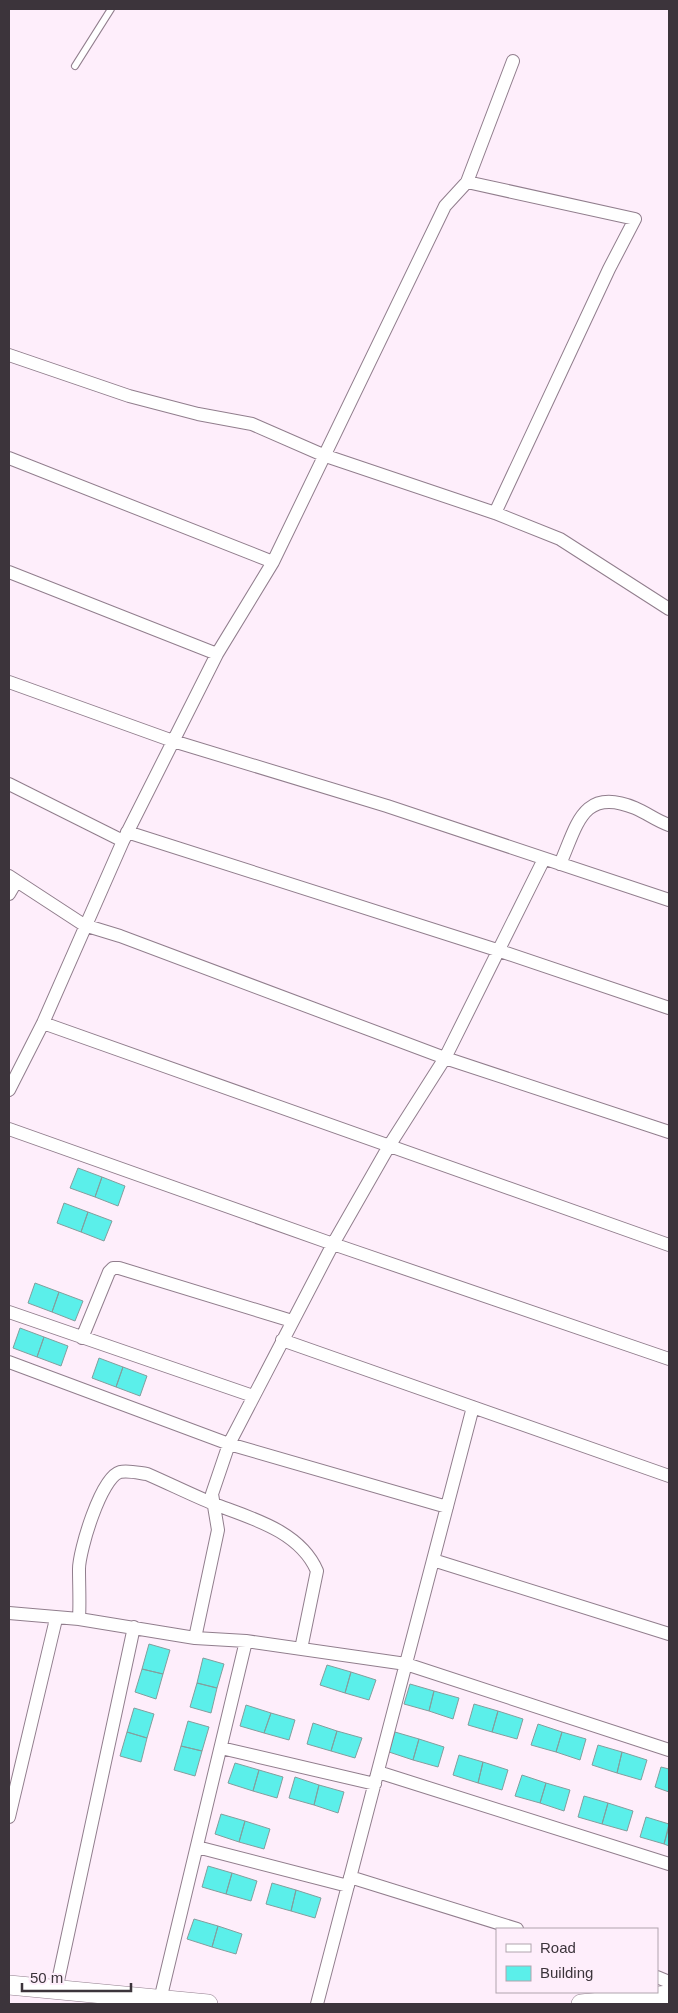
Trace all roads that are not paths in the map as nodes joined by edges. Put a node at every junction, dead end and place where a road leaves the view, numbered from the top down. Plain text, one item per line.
1 (111, 9) edge
2 (513, 61) dead end
3 (75, 66) dead end
4 (467, 182) junction
5 (9, 355) edge
6 (323, 454) junction
7 (9, 458) edge
8 (495, 513) junction
9 (273, 562) junction
10 (9, 572) edge
11 (669, 609) edge
12 (217, 654) junction
13 (9, 682) edge
14 (173, 741) junction
15 (9, 784) edge
16 (669, 825) edge
17 (125, 837) junction
18 (544, 860) junction
19 (560, 864) junction
20 (12, 879) edge
21 (9, 894) edge
22 (669, 900) edge
23 (84, 925) junction
24 (500, 951) junction
25 (669, 1008) edge
26 (43, 1023) junction
27 (445, 1058) junction
28 (9, 1090) edge
29 (9, 1129) edge
30 (669, 1132) edge
31 (389, 1146) junction
32 (333, 1244) junction
33 (669, 1245) edge
34 (9, 1312) edge
35 (292, 1321) junction
36 (82, 1338) junction
37 (282, 1340) junction
38 (669, 1359) edge
39 (9, 1362) edge
40 (253, 1396) junction
41 (473, 1407) junction
42 (229, 1444) junction
43 (669, 1476) edge
44 (214, 1504) junction
45 (447, 1506) junction
46 (433, 1560) junction
47 (9, 1613) edge
48 (56, 1619) junction
49 (79, 1619) junction
50 (134, 1627) junction
51 (669, 1634) edge
52 (195, 1638) junction
53 (246, 1641) junction
54 (302, 1649) junction
55 (406, 1664) junction
56 (221, 1748) junction
57 (669, 1750) edge
58 (376, 1778) junction
59 (9, 1817) edge
60 (197, 1847) junction
61 (669, 1864) edge
62 (349, 1882) junction
63 (512, 1928) edge
64 (9, 1985) edge
65 (56, 1990) junction
66 (669, 1995) edge
67 (160, 2000) junction
68 (208, 2004) edge
69 (317, 2004) edge
70 (581, 2004) edge

1 - 3 lane
2 - 4 street
4 - 6 street
4 - 8 street
5 - 6 street
6 - 8 street
6 - 9 street
7 - 9 street
8 - 11 street
9 - 12 street
10 - 12 street
12 - 14 street
13 - 14 street
14 - 17 street
14 - 18 street
15 - 17 street
16 - 19 street
17 - 23 street
17 - 24 street
18 - 19 street
18 - 24 street
19 - 22 street
20 - 21 street
20 - 23 street
23 - 26 street
23 - 27 street
24 - 25 street
24 - 27 street
26 - 28 street
26 - 31 street
27 - 30 street
27 - 31 street
29 - 32 street
31 - 32 street
31 - 33 street
32 - 35 street
32 - 38 street
34 - 36 street
35 - 36 street
35 - 37 street
36 - 40 street
37 - 40 street
37 - 41 street
39 - 42 street
40 - 42 street
41 - 43 street
41 - 45 street
42 - 44 street
42 - 45 street
44 - 49 street
44 - 52 street
44 - 54 street
45 - 46 street
46 - 51 street
46 - 55 street
47 - 48 street
48 - 49 street
48 - 59 street
49 - 50 street
50 - 52 street
50 - 65 street
52 - 53 street
53 - 54 street
53 - 56 street
54 - 55 street
55 - 57 street
55 - 58 street
56 - 58 street
56 - 60 street
58 - 61 street
58 - 62 street
60 - 62 street
60 - 67 street
62 - 63 street
62 - 69 street
64 - 65 street
65 - 67 street
66 - 70 street
67 - 68 street

